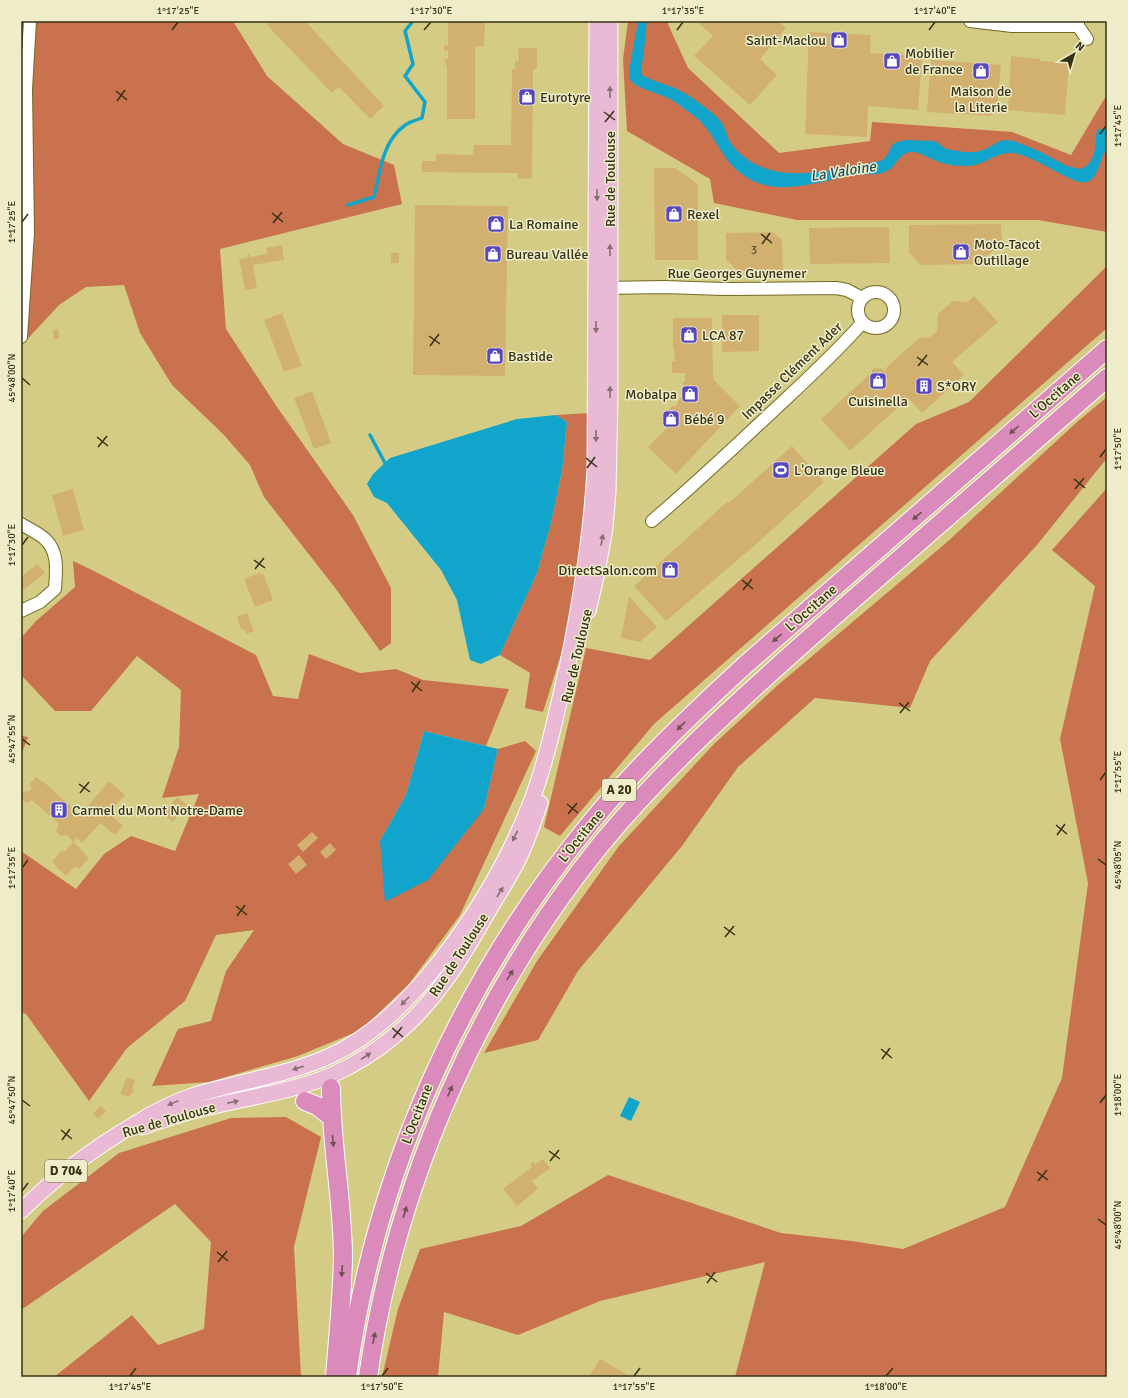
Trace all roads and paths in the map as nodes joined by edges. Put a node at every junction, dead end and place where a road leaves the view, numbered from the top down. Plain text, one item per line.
1 (30, 21) edge
2 (597, 21) edge
3 (610, 21) edge
4 (970, 21) edge
5 (1078, 24) edge
6 (1087, 39) dead end
7 (603, 288) junction
8 (862, 298) junction
9 (863, 322) junction
10 (21, 337) edge
11 (1107, 349) edge
12 (1107, 378) edge
13 (652, 521) dead end
14 (21, 524) edge
15 (21, 611) edge
16 (458, 949) junction
17 (334, 1054) junction
18 (331, 1082) junction
19 (264, 1096) junction
20 (305, 1101) joint
21 (331, 1117) junction
22 (115, 1136) junction
23 (21, 1211) edge
24 (334, 1377) edge
25 (347, 1377) edge
26 (368, 1377) edge

1 - 10 street
2 -> 7 main road, Rue de Toulouse
7 -> 3 main road, Rue de Toulouse
4 - 5 street
5 - 6 street
7 - 8 street, Rue Georges Guynemer
7 - 16 main road, Rue de Toulouse
8 - 9 street
8 - 9 street
9 - 13 street, Impasse Clément Ader
11 -> 25 highway, L'Occitane / A 20
26 -> 12 highway, L'Occitane / A 20
14 - 15 street
16 -> 17 main road, Rue de Toulouse
18 -> 16 main road, Rue de Toulouse
17 - 18 main road
17 -> 22 main road, Rue de Toulouse
18 - 19 main road, Rue de Toulouse
18 - 21 highway
19 - 20 main road
22 -> 19 main road, Rue de Toulouse
20 - 21 highway
21 -> 24 highway
22 - 23 main road, D 704

